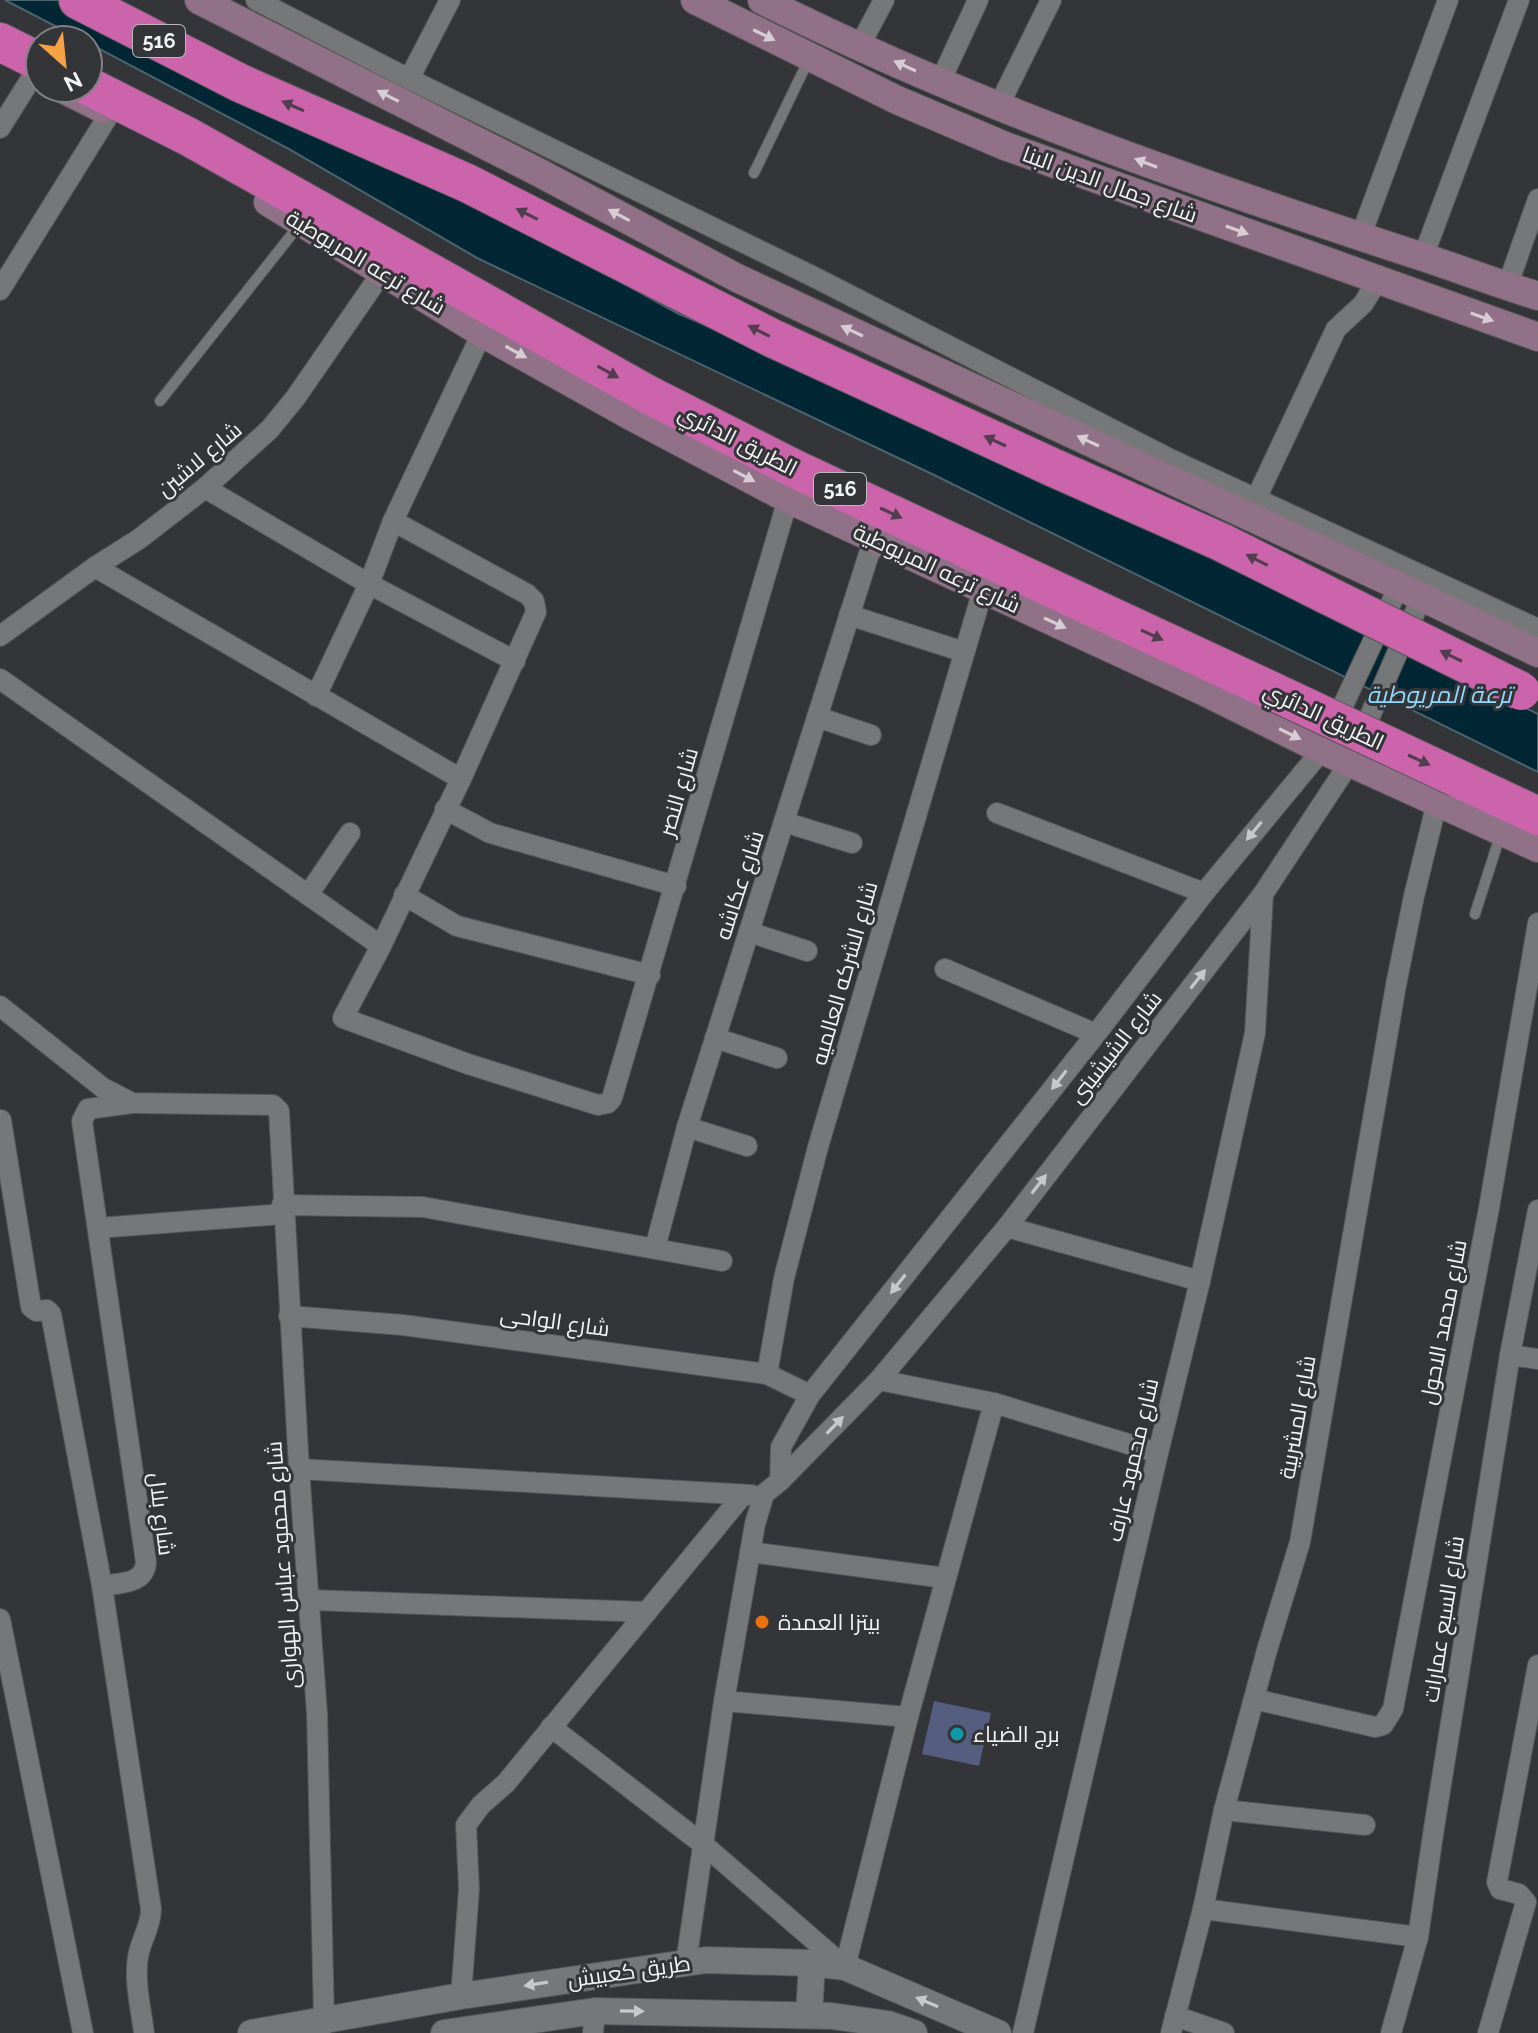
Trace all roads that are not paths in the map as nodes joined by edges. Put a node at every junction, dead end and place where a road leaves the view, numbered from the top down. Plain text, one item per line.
1 (78, 0) edge
2 (199, 0) edge
3 (256, 0) edge
4 (450, 0) edge
5 (695, 0) edge
6 (762, 0) edge
7 (884, 0) edge
8 (978, 0) edge
9 (1051, 0) edge
10 (1448, 0) edge
11 (1519, 0) edge
12 (0, 42) edge
13 (860, 45) junction
14 (0, 57) edge
15 (810, 57) junction
16 (24, 60) edge
17 (24, 66) edge
18 (409, 79) junction
19 (940, 82) junction
20 (24, 92) edge
21 (104, 102) edge
22 (104, 103) edge
23 (97, 104) edge
24 (999, 105) junction
25 (0, 128) edge
26 (529, 153) junction
27 (754, 173) dead end
28 (1538, 199) edge
29 (302, 222) junction
30 (1360, 238) junction
31 (1423, 257) junction
32 (383, 271) junction
33 (1378, 280) junction
34 (1507, 287) junction
35 (0, 290) edge
36 (1538, 296) edge
37 (482, 333) junction
38 (1538, 336) edge
39 (160, 401) dead end
40 (205, 488) junction
41 (788, 499) junction
42 (1255, 501) junction
43 (393, 521) junction
44 (874, 538) junction
45 (95, 567) junction
46 (369, 584) junction
47 (983, 590) junction
48 (1408, 597) junction
49 (849, 615) junction
50 (1538, 629) edge
51 (0, 636) edge
52 (964, 652) junction
53 (1538, 653) edge
54 (515, 661) junction
55 (0, 679) edge
56 (316, 696) junction
57 (1538, 698) edge
58 (817, 717) junction
59 (871, 735) dead end
60 (1325, 742) junction
61 (1352, 755) junction
62 (461, 779) junction
63 (1296, 781) junction
64 (1326, 798) junction
65 (1437, 802) junction
66 (445, 809) junction
67 (997, 813) dead end
68 (1538, 816) edge
69 (784, 822) junction
70 (1501, 831) junction
71 (350, 833) dead end
72 (852, 843) dead end
73 (1538, 848) edge
74 (676, 886) junction
75 (1204, 893) junction
76 (1263, 894) junction
77 (308, 895) junction
78 (404, 895) junction
79 (1475, 914) dead end
80 (1538, 923) edge
81 (749, 932) junction
82 (381, 946) junction
83 (807, 951) dead end
84 (945, 969) dead end
85 (650, 975) junction
86 (0, 1006) edge
87 (1096, 1034) junction
88 (715, 1038) junction
89 (777, 1058) dead end
90 (132, 1103) junction
91 (1, 1120) edge
92 (687, 1127) junction
93 (747, 1146) dead end
94 (283, 1210) junction
95 (1538, 1210) edge
96 (1007, 1227) junction
97 (98, 1228) junction
98 (655, 1248) junction
99 (722, 1261) dead end
100 (1200, 1281) junction
101 (289, 1316) junction
102 (1510, 1355) junction
103 (1538, 1359) edge
104 (767, 1374) junction
105 (879, 1380) junction
106 (810, 1395) junction
107 (994, 1403) junction
108 (1158, 1453) junction
109 (299, 1469) junction
110 (780, 1481) junction
111 (764, 1494) junction
112 (742, 1496) junction
113 (750, 1552) junction
114 (945, 1578) junction
115 (102, 1586) junction
116 (310, 1600) junction
117 (647, 1612) junction
118 (0, 1619) edge
119 (1538, 1665) edge
120 (1254, 1699) junction
121 (724, 1701) junction
122 (908, 1717) junction
123 (551, 1727) junction
124 (1224, 1810) junction
125 (1365, 1825) dead end
126 (704, 1845) junction
127 (1203, 1909) junction
128 (1418, 1937) junction
129 (686, 1963) junction
130 (812, 1963) junction
131 (845, 1967) junction
132 (461, 1996) junction
133 (594, 2022) edge
134 (808, 2022) edge
135 (707, 2023) edge
136 (1173, 2025) edge
137 (322, 2027) edge
138 (487, 2029) edge
139 (83, 2033) edge
140 (144, 2033) edge
141 (251, 2033) edge
142 (444, 2033) edge
143 (914, 2033) edge
144 (998, 2033) edge
145 (1023, 2033) edge
146 (1224, 2033) edge
147 (1391, 2033) edge
148 (1488, 2033) edge

57 -> 1 highway, 516, bridge
26 -> 2 main road
3 - 18 street
4 - 18 street
5 -> 15 main road, شارع جمال الدين البنا
6 - 13 main road, شارع جمال الدين البنا
7 - 13 street
8 - 19 street
9 - 24 street
10 - 30 street
11 - 31 street
12 - 16 highway
19 -> 13 main road, شارع جمال الدين البنا
14 - 17 main road
15 - 27 lane
15 -> 33 main road, شارع جمال الدين البنا
18 - 26 street
19 - 24 main road, شارع جمال الدين البنا
20 - 25 street
21 -> 68 highway, الطريق الدائري / 516, bridge
22 - 29 main road, شارع ترعه المريوطية
23 - 35 street
30 -> 24 main road, شارع جمال الدين البنا
26 - 42 street
48 -> 26 main road
28 - 34 street
29 - 32 main road, شارع ترعه المريوطية
29 - 39 lane
30 - 31 main road, شارع جمال الدين البنا
31 - 34 main road, شارع جمال الدين البنا
32 - 37 main road, شارع ترعه المريوطية
32 - 40 street, شارع لاشين
33 -> 38 main road, شارع جمال الدين البنا
33 - 42 street
34 - 36 main road, شارع جمال الدين البنا
37 -> 41 main road, شارع ترعه المريوطية
37 - 43 street
40 - 45 street, شارع لاشين
40 - 46 street
41 - 44 main road, شارع ترعه المريوطية
41 - 74 street, شارع النصر
42 - 50 street
43 - 46 street
43 - 54 street
44 - 47 main road, شارع ترعه المريوطية
44 - 49 street, شارع عكاشه
45 - 51 street, شارع لاشين
45 - 56 street
46 - 54 street
46 - 56 street
47 - 52 street, شارع الشركه العالميه
47 -> 60 main road, شارع ترعه المريوطية
48 - 53 main road
48 - 60 street, شارع الشيشينى, bridge
48 - 61 street, شارع الشيشينى, bridge
49 - 52 street
49 - 58 street, شارع عكاشه
52 - 104 street, شارع الشركه العالميه
54 - 62 street
55 - 77 street
56 - 62 street
58 - 59 street
58 - 69 street, شارع عكاشه
60 - 61 main road, شارع ترعه المريوطية
60 - 63 street, شارع الشيشينى
61 - 64 street, شارع الشيشينى
61 - 65 main road, شارع ترعه المريوطية
62 - 66 street
63 - 64 street
63 -> 75 street, شارع الشيشينى
64 - 76 street, شارع الشيشينى
65 - 70 main road, شارع ترعه المريوطية
65 - 120 street, شارع المشربية
66 - 74 street
66 - 78 street
67 - 75 street
69 - 72 street
69 - 81 street, شارع عكاشه
70 - 73 main road, شارع ترعه المريوطية
70 - 79 lane
71 - 77 street
74 - 85 street, شارع النصر
75 - 87 street, شارع الشيشينى
96 -> 76 street, شارع الشيشينى
76 - 100 street, شارع محمود عارف
77 - 82 street
78 - 82 street
78 - 85 street
80 - 120 street, شارع محمد الاحول
81 - 83 street
81 - 88 street, شارع عكاشه
82 - 85 street, شارع النصر
84 - 87 street
86 - 90 street
87 -> 106 street, شارع الشيشينى
88 - 89 street
88 - 92 street, شارع عكاشه
90 - 94 street, شارع محمود عباس الهوارى
90 - 97 street, شارع بلال
91 - 115 street
92 - 93 street
92 - 98 street, شارع عكاشه
94 - 97 street
94 - 98 street
94 - 101 street, شارع محمود عباس الهوارى
95 - 102 street, شارع السبع عمارات
96 - 100 street
96 - 105 street, شارع الشيشينى
97 - 115 street, شارع بلال
98 - 99 street
100 - 108 street, شارع محمود عارف
101 - 104 street, شارع الواحى
101 - 109 street, شارع محمود عباس الهوارى
102 - 103 street
102 - 128 street, شارع السبع عمارات
104 - 106 street, شارع الواحى
105 - 107 street
110 -> 105 street, شارع الشيشينى
106 - 110 street, شارع الشيشينى
107 - 108 street
107 - 114 street
108 - 145 street, شارع محمود عارف
109 - 112 street
109 - 116 street, شارع محمود عباس الهوارى
110 - 111 street, شارع الشيشينى
111 - 112 street
111 - 113 street
112 - 117 street
113 - 114 street
113 - 121 street
114 - 122 street
115 - 140 street
116 - 117 street
116 - 137 street, شارع محمود عباس الهوارى
117 - 123 street
118 - 139 street
119 - 148 street
120 - 124 street, شارع المشربية
121 - 122 street
121 - 126 street
122 - 131 street
123 - 126 street
123 - 132 street
124 - 125 street
124 - 127 street, شارع المشربية
126 - 129 street
126 - 131 street
127 - 128 street
127 - 136 street, شارع المشربية
128 - 147 street, شارع السبع عمارات
129 - 130 street, طريق كعبيش
129 -> 132 street, طريق كعبيش
130 - 131 street, طريق كعبيش
130 - 134 street
144 -> 131 street, طريق كعبيش
132 - 137 street, طريق كعبيش
133 -> 135 street, طريق كعبيش
133 - 138 street, طريق كعبيش
134 - 135 street, طريق كعبيش
134 - 143 street, طريق كعبيش
136 - 146 street
137 - 141 street, طريق كعبيش
138 - 142 street, طريق كعبيش

